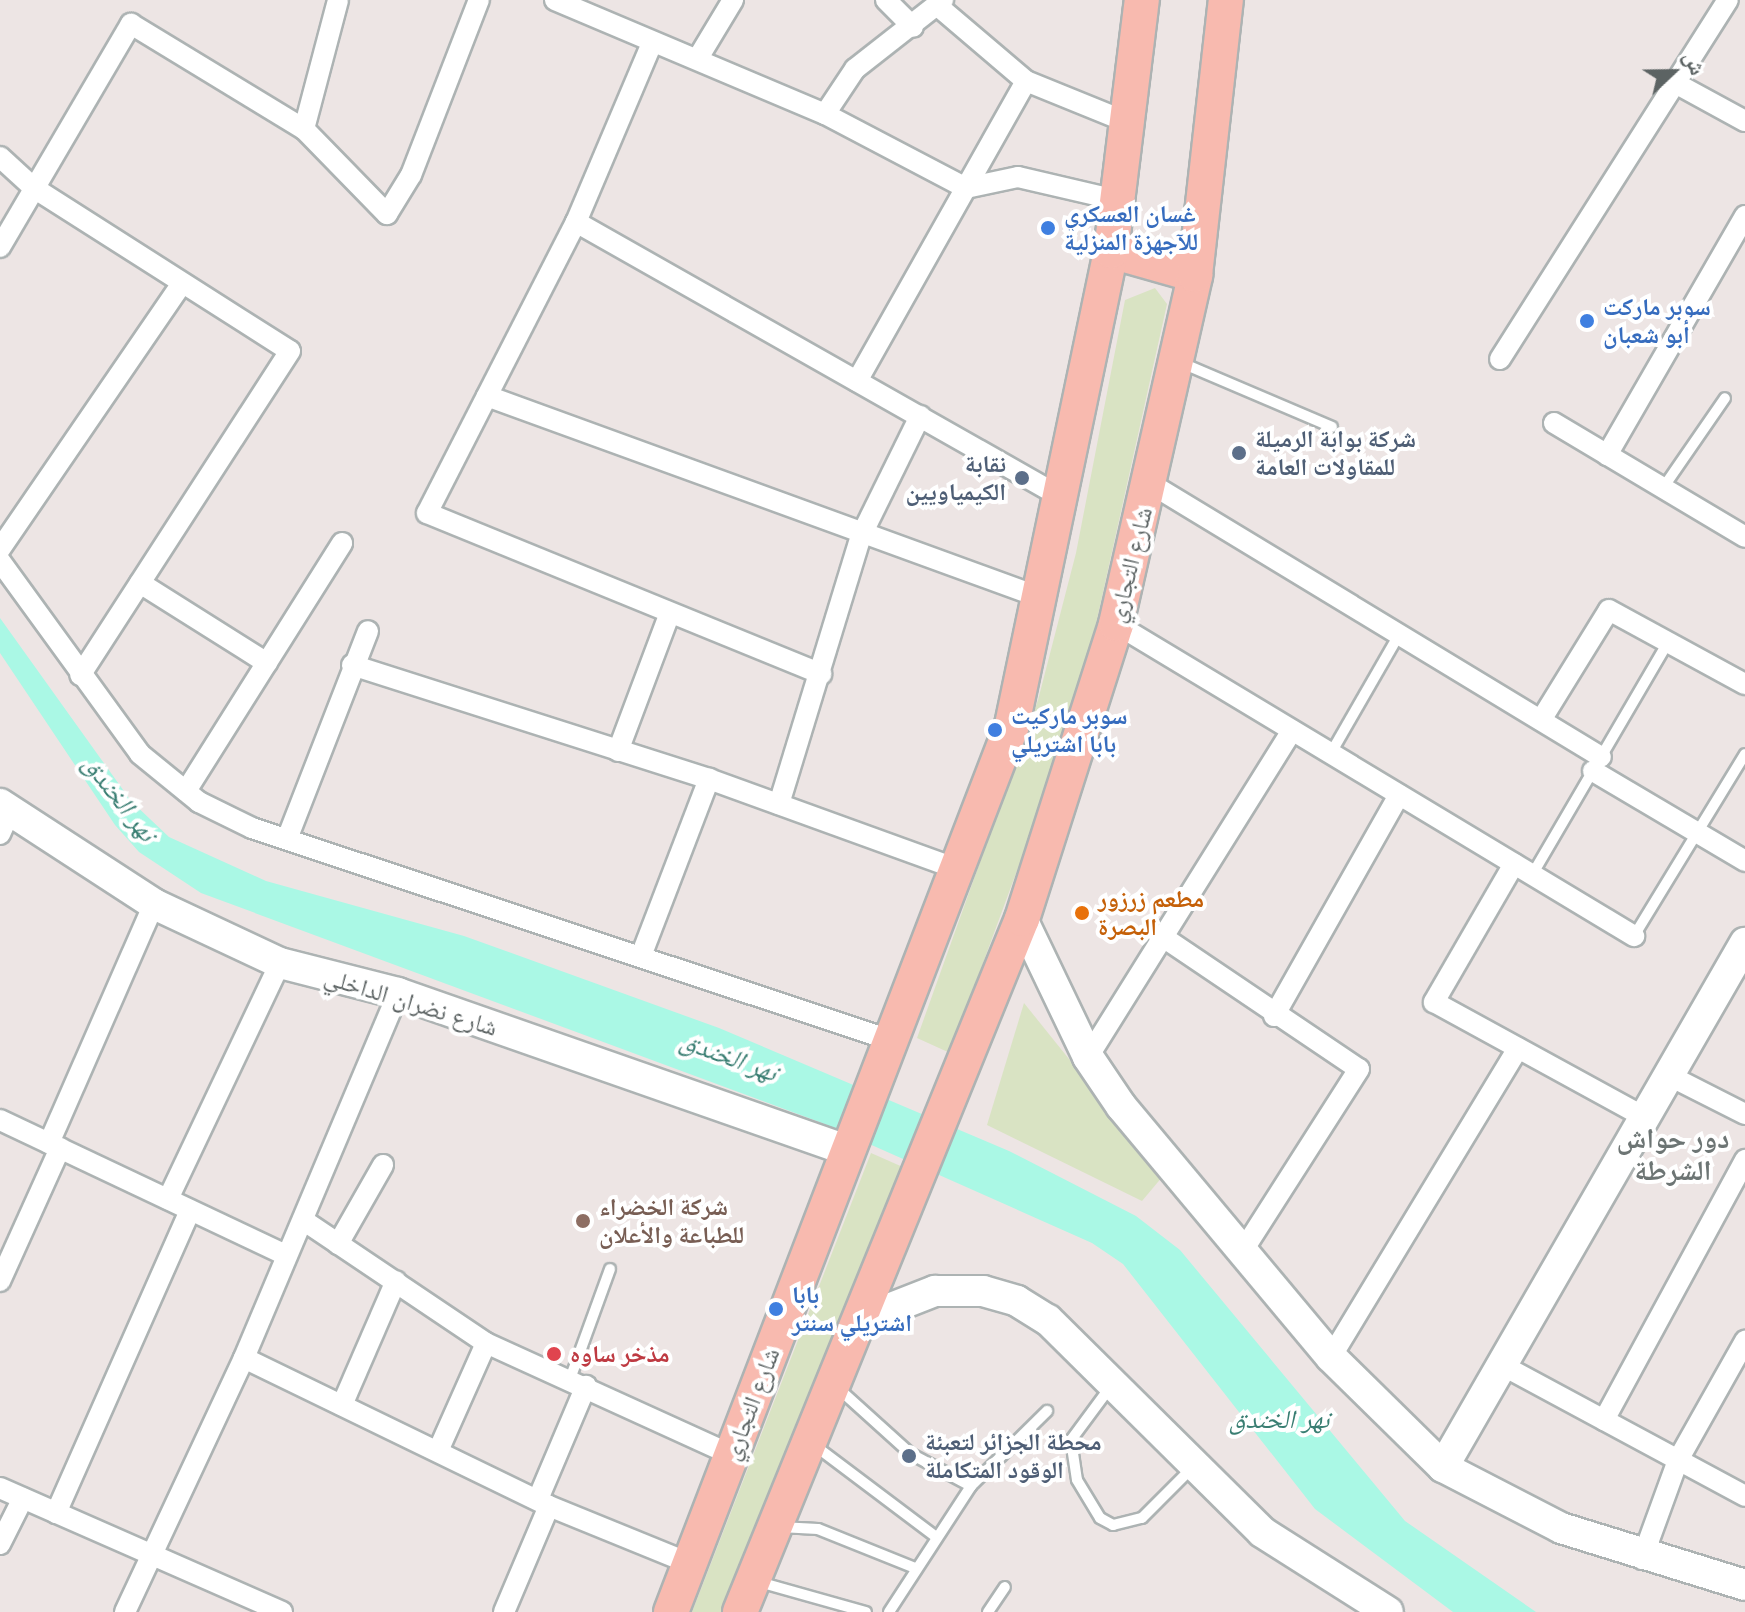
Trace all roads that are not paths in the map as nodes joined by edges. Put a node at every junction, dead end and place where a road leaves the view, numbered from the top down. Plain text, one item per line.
1 (338, 0) edge
2 (479, 0) edge
3 (555, 0) edge
4 (733, 0) edge
5 (886, 0) edge
6 (1142, 0) edge
7 (1226, 0) edge
8 (1728, 0) edge
9 (941, 4) edge
10 (913, 27) junction
11 (652, 43) junction
12 (698, 58) junction
13 (1026, 81) junction
14 (1677, 84) junction
15 (825, 114) junction
16 (1745, 121) edge
17 (1127, 122) junction
18 (304, 129) junction
19 (0, 157) edge
20 (34, 188) junction
21 (966, 188) junction
22 (1117, 200) junction
23 (1745, 216) edge
24 (576, 222) junction
25 (0, 247) edge
26 (1111, 251) junction
27 (1195, 275) junction
28 (182, 283) junction
29 (1500, 359) dead end
30 (1177, 361) junction
31 (857, 381) junction
32 (487, 396) junction
33 (1725, 398) dead end
34 (920, 416) junction
35 (1554, 423) dead end
36 (1332, 427) dead end
37 (1607, 455) junction
38 (1151, 484) junction
39 (1663, 488) junction
40 (1063, 498) junction
41 (861, 536) junction
42 (1745, 537) edge
43 (342, 543) dead end
44 (0, 549) edge
45 (0, 561) edge
46 (140, 583) junction
47 (1042, 598) junction
48 (669, 615) junction
49 (1116, 624) junction
50 (368, 631) dead end
51 (1400, 633) junction
52 (1668, 642) junction
53 (267, 663) junction
54 (352, 665) junction
55 (821, 674) junction
56 (80, 675) junction
57 (1745, 684) edge
58 (1541, 720) junction
59 (1292, 730) junction
60 (618, 751) junction
61 (1331, 753) junction
62 (1745, 754) edge
63 (1597, 764) junction
64 (709, 779) junction
65 (186, 791) junction
66 (1399, 795) junction
67 (779, 804) junction
68 (3, 817) edge
69 (1697, 833) junction
70 (287, 839) junction
71 (1745, 861) edge
72 (1523, 869) junction
73 (960, 870) junction
74 (154, 904) junction
75 (1022, 919) junction
76 (1634, 936) joint
77 (1163, 937) junction
78 (1745, 943) edge
79 (641, 956) junction
80 (280, 963) junction
81 (398, 993) junction
82 (1274, 1016) junction
83 (890, 1040) junction
84 (1518, 1048) junction
85 (1088, 1057) junction
86 (1668, 1075) junction
87 (1745, 1114) edge
88 (1642, 1116) junction
89 (0, 1120) edge
90 (55, 1146) junction
91 (846, 1150) junction
92 (1745, 1160) edge
93 (383, 1165) dead end
94 (168, 1199) junction
95 (190, 1210) junction
96 (303, 1220) junction
97 (338, 1244) junction
98 (1244, 1249) junction
99 (286, 1255) junction
100 (610, 1269) dead end
101 (0, 1281) edge
102 (396, 1281) junction
103 (858, 1321) junction
104 (1745, 1341) edge
105 (486, 1343) junction
106 (1331, 1357) junction
107 (244, 1358) junction
108 (1500, 1364) junction
109 (833, 1382) junction
110 (578, 1383) junction
111 (1112, 1385) junction
112 (342, 1405) junction
113 (1047, 1411) dead end
114 (1604, 1420) junction
115 (810, 1440) junction
116 (438, 1451) junction
117 (732, 1455) junction
118 (1678, 1460) junction
119 (1195, 1465) junction
120 (1443, 1467) junction
121 (971, 1486) junction
122 (0, 1488) edge
123 (1745, 1496) edge
124 (23, 1498) junction
125 (544, 1502) junction
126 (56, 1513) junction
127 (775, 1528) junction
128 (936, 1537) junction
129 (0, 1544) edge
130 (151, 1554) junction
131 (1642, 1559) junction
132 (691, 1564) junction
133 (915, 1568) junction
134 (753, 1580) junction
135 (1745, 1585) edge
136 (1005, 1587) dead end
137 (1379, 1609) edge
138 (279, 1611) edge
139 (125, 1612) edge
140 (504, 1612) edge
141 (671, 1612) edge
142 (740, 1612) edge
143 (866, 1612) edge
144 (889, 1612) edge
145 (988, 1612) edge

1 - 18 street
2 - 18 street
3 - 11 street
4 - 12 street
5 - 10 street
6 - 17 main road
7 - 27 main road, شارع التجاري
8 - 14 street
9 - 10 street
9 - 13 street
10 - 15 street
11 - 12 street
11 - 24 street
12 - 15 street
13 - 17 street
13 - 21 street
14 - 16 street
14 - 29 street
15 - 21 street
17 - 22 main road
18 - 20 street
19 - 20 street
20 - 25 street
20 - 28 street
21 - 22 street
21 - 31 street
22 - 26 main road
23 - 37 street
24 - 31 street
24 - 32 street
26 - 27 main road
26 - 40 main road
27 - 30 main road, شارع التجاري
28 - 44 street
28 - 46 street
30 - 36 lane
30 - 38 main road, شارع التجاري
31 - 34 street
32 - 41 street
32 - 48 street
33 - 39 lane
34 - 40 street
34 - 41 street
35 - 37 street
37 - 39 street
38 - 49 main road, شارع التجاري
38 - 51 street
39 - 42 street
40 - 47 main road
41 - 47 street
41 - 55 street
43 - 53 street
45 - 56 street
46 - 53 street
46 - 56 street
47 - 73 main road
48 - 55 street
48 - 60 street
49 - 59 street
49 - 75 main road, شارع التجاري
50 - 54 street
51 - 58 street
51 - 61 lane
52 - 57 street
52 - 58 street
52 - 63 lane
53 - 65 street
54 - 60 street
54 - 70 street
55 - 67 street
56 - 65 street
58 - 63 street
59 - 61 street
59 - 77 street
60 - 64 street
61 - 66 street
62 - 69 lane
63 - 69 street
63 - 72 lane
64 - 67 street
64 - 79 street
65 - 70 street
66 - 72 street
66 - 82 street
67 - 73 street
68 - 74 main road, شارع نضران الداخلي
69 - 71 street
69 - 76 lane
70 - 79 street
72 - 76 street
72 - 84 street
73 - 83 main road
74 - 80 main road, شارع نضران الداخلي
74 - 90 street
75 - 85 main road
75 - 103 main road, شارع التجاري
77 - 82 street
77 - 85 street
78 - 86 main road
79 - 83 street
80 - 81 main road, شارع نضران الداخلي
80 - 94 street
81 - 91 main road, شارع نضران الداخلي
81 - 96 street
82 - 98 street
83 - 91 main road, شارع التجاري
84 - 88 street
84 - 106 street
85 - 98 main road
86 - 87 street
86 - 88 main road
88 - 108 main road
89 - 90 street
90 - 94 street
90 - 101 street
91 - 117 main road, شارع التجاري
92 - 114 street
93 - 97 street
94 - 95 street
95 - 99 street
95 - 126 street
96 - 97 street
96 - 99 street
97 - 102 street
98 - 106 main road
99 - 107 street
100 - 110 lane
102 - 105 street
102 - 112 street
103 - 109 main road
103 - 111 main road
104 - 118 street
105 - 110 street
105 - 116 street
106 - 120 main road
107 - 112 street
107 - 130 street
108 - 114 street
108 - 120 main road
109 - 115 main road
109 - 121 lane
110 - 117 street
110 - 125 street
111 - 119 main road
111 - 119 lane
112 - 116 street
113 - 121 lane
114 - 118 street
115 - 127 main road
115 - 128 lane
116 - 125 street
117 - 132 main road, شارع التجاري
118 - 123 street
118 - 131 street
119 - 137 main road
120 - 131 main road
121 - 128 lane
122 - 124 street
124 - 126 street
124 - 129 street
125 - 132 street
125 - 140 street
126 - 130 street
127 - 133 lane
127 - 134 main road
128 - 133 lane
130 - 138 street
130 - 139 street
131 - 135 main road
132 - 141 main road, شارع التجاري
133 - 144 lane
134 - 142 main road
134 - 143 lane
136 - 145 lane

